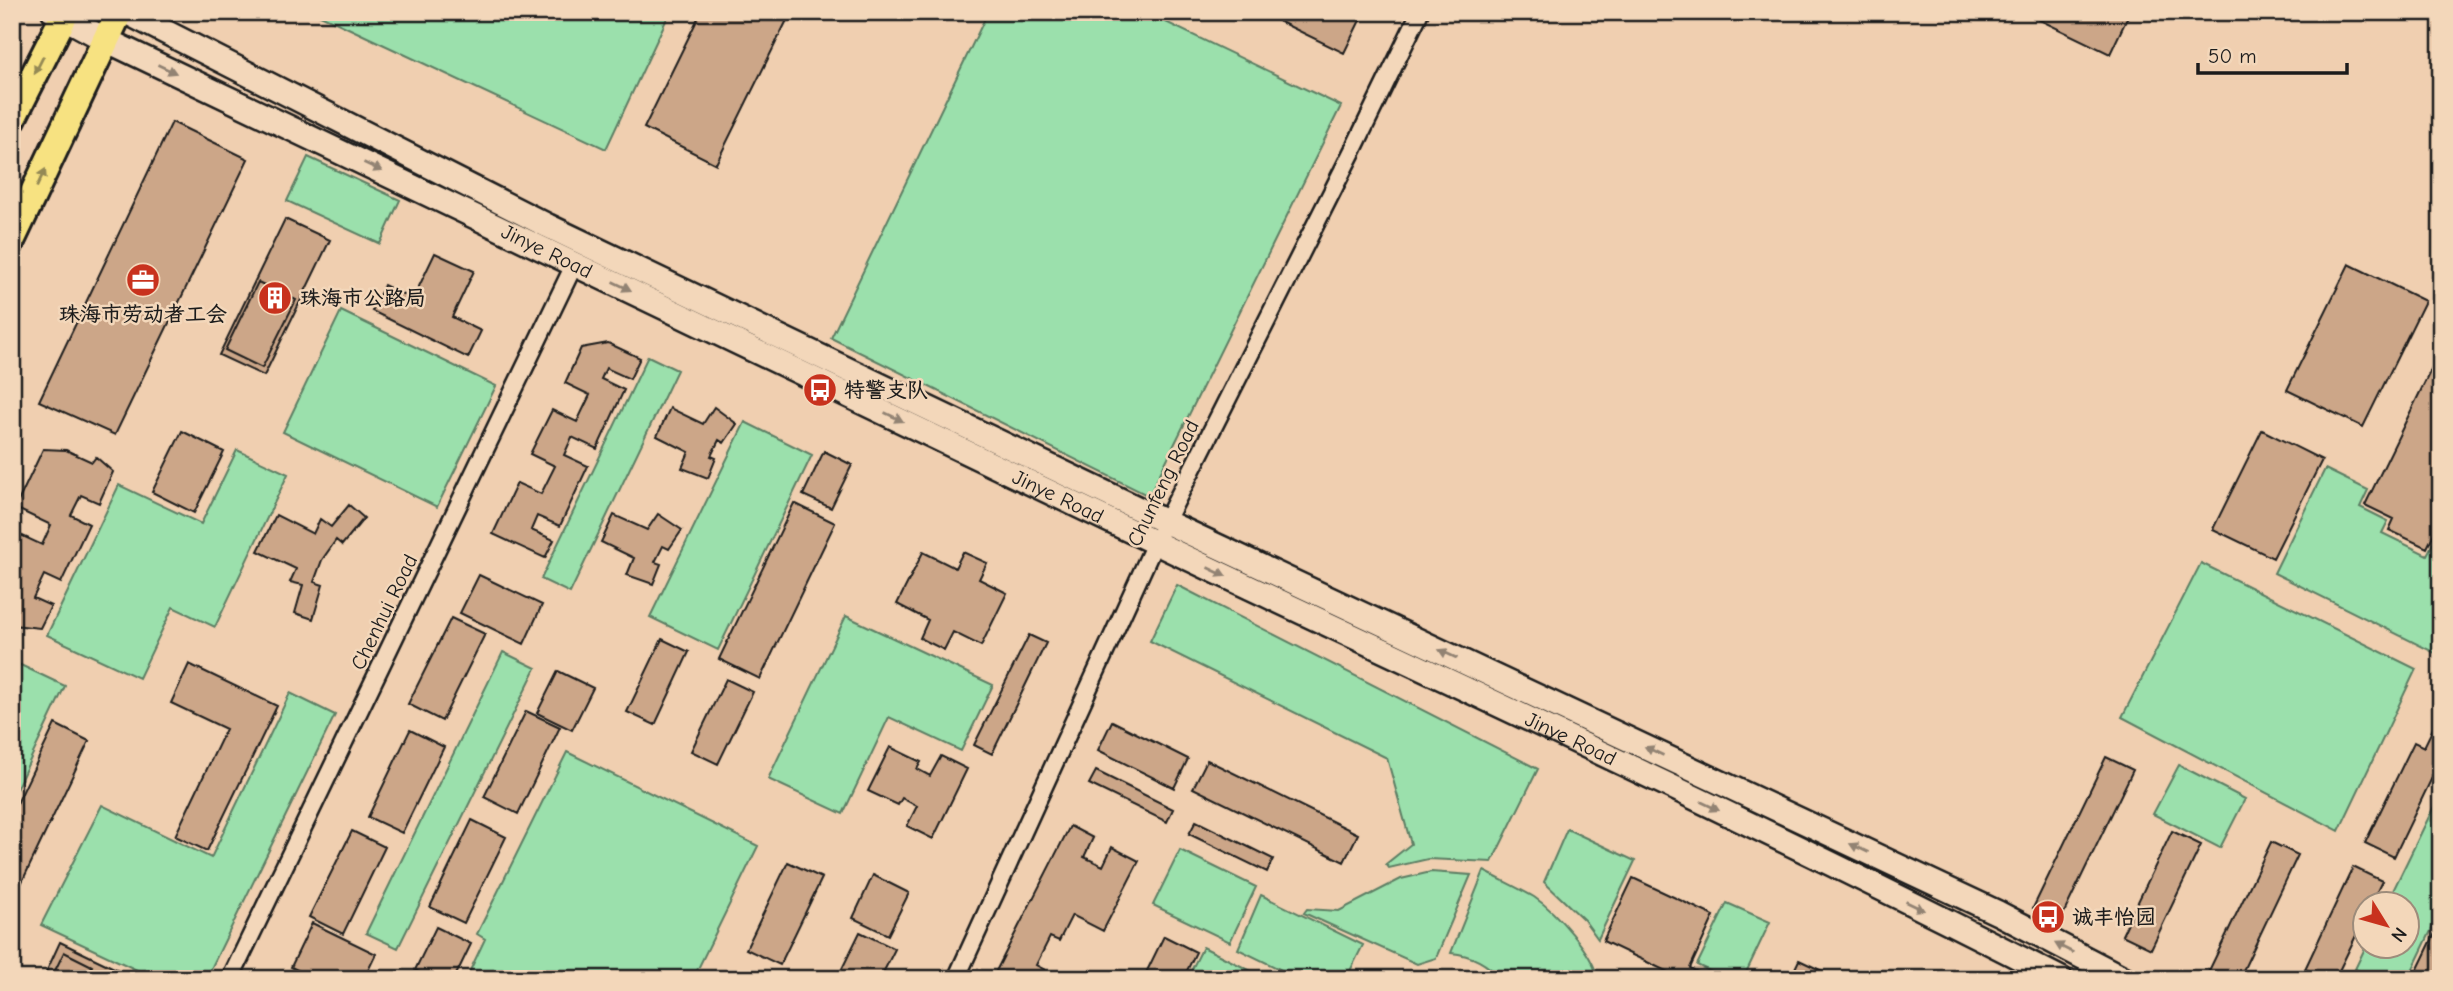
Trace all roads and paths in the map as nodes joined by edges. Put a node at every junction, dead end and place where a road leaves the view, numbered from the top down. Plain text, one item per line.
1 (119, 12) edge
2 (125, 12) edge
3 (1420, 12) edge
4 (61, 14) edge
5 (106, 40) junction
6 (12, 119) edge
7 (12, 239) edge
8 (575, 263) junction
9 (1166, 522) junction
10 (1155, 543) junction
11 (230, 979) edge
12 (956, 979) edge
13 (2061, 979) edge
14 (2125, 979) edge

1 - 5 main road
2 - 9 main road, Jinye Road
3 - 9 street, Chunfeng Road
4 - 5 main road, Jinye Road
4 -> 6 main road
7 -> 5 main road
5 -> 8 main road, Jinye Road
8 -> 10 main road, Jinye Road
8 - 11 street, Chenhui Road
9 - 10 street, Chunfeng Road
14 -> 9 main road, Jinye Road
10 - 12 street, Chunfeng Road
10 -> 13 main road, Jinye Road

